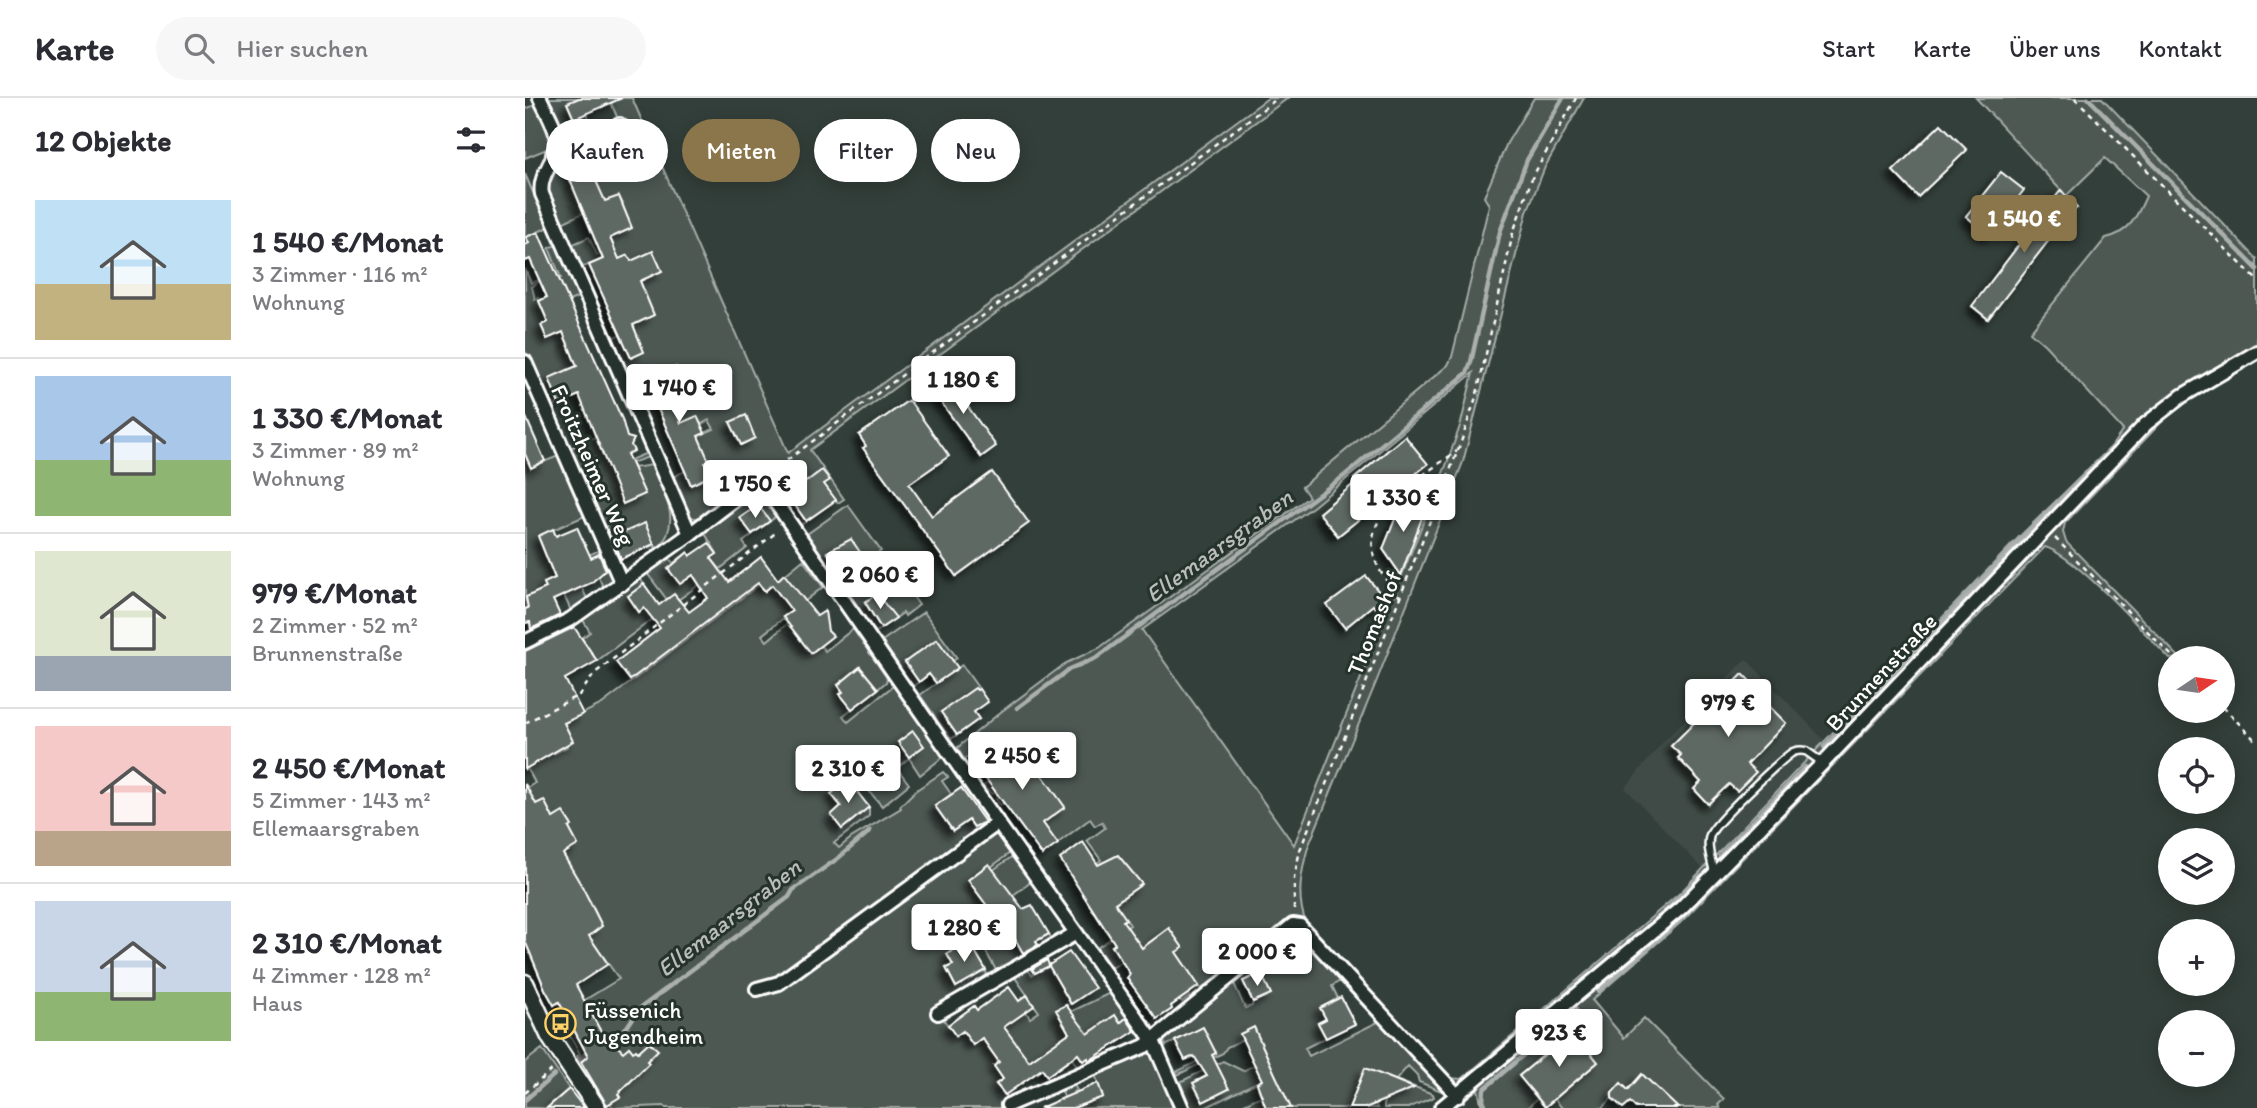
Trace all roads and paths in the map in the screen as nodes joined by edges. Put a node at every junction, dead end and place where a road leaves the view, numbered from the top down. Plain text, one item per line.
1 (540, 98) edge
2 (1279, 98) edge
3 (1576, 98) edge
4 (2075, 98) edge
5 (549, 119) edge
6 (546, 171) edge
7 (2257, 280) edge
8 (2257, 352) edge
9 (525, 362) edge
10 (1458, 450) junction
11 (760, 480) junction
12 (790, 523) junction
13 (2045, 529) junction
14 (691, 534) junction
15 (622, 584) junction
16 (1401, 598) junction
17 (525, 642) edge
18 (2162, 646) edge
19 (2235, 719) edge
20 (525, 723) edge
21 (2257, 741) edge
22 (1823, 763) junction
23 (998, 823) junction
24 (1715, 874) junction
25 (1293, 925) junction
26 (1076, 933) junction
27 (525, 983) edge
28 (757, 989) dead end
29 (937, 1013) dead end
30 (1153, 1041) junction
31 (563, 1060) junction
32 (525, 1093) edge
33 (1458, 1096) junction
34 (1009, 1105) dead end
35 (597, 1108) edge
36 (1182, 1108) edge
37 (1441, 1108) edge

1 - 5 street
2 - 11 path
3 - 10 path, Thomashof
4 - 7 path
6 - 14 street
8 - 13 street, Brunnenstraße
9 - 15 street, Froitzheimer Weg
10 - 16 path, Thomashof
10 - 16 path
11 - 12 street
11 - 14 street
12 - 20 path
12 - 23 street
13 - 18 path
13 - 22 street, Brunnenstraße
14 - 15 street
15 - 17 street
16 - 25 path, Thomashof
19 - 21 path
22 - 24 street, Brunnenstraße
22 - 24 lane
23 - 26 street
23 - 28 street
24 - 33 street, Brunnenstraße
25 - 30 street
25 - 33 street
26 - 29 street
26 - 30 street
27 - 31 street
30 - 34 street
30 - 36 street
31 - 32 path
31 - 35 street
33 - 37 street, Brunnenstraße

